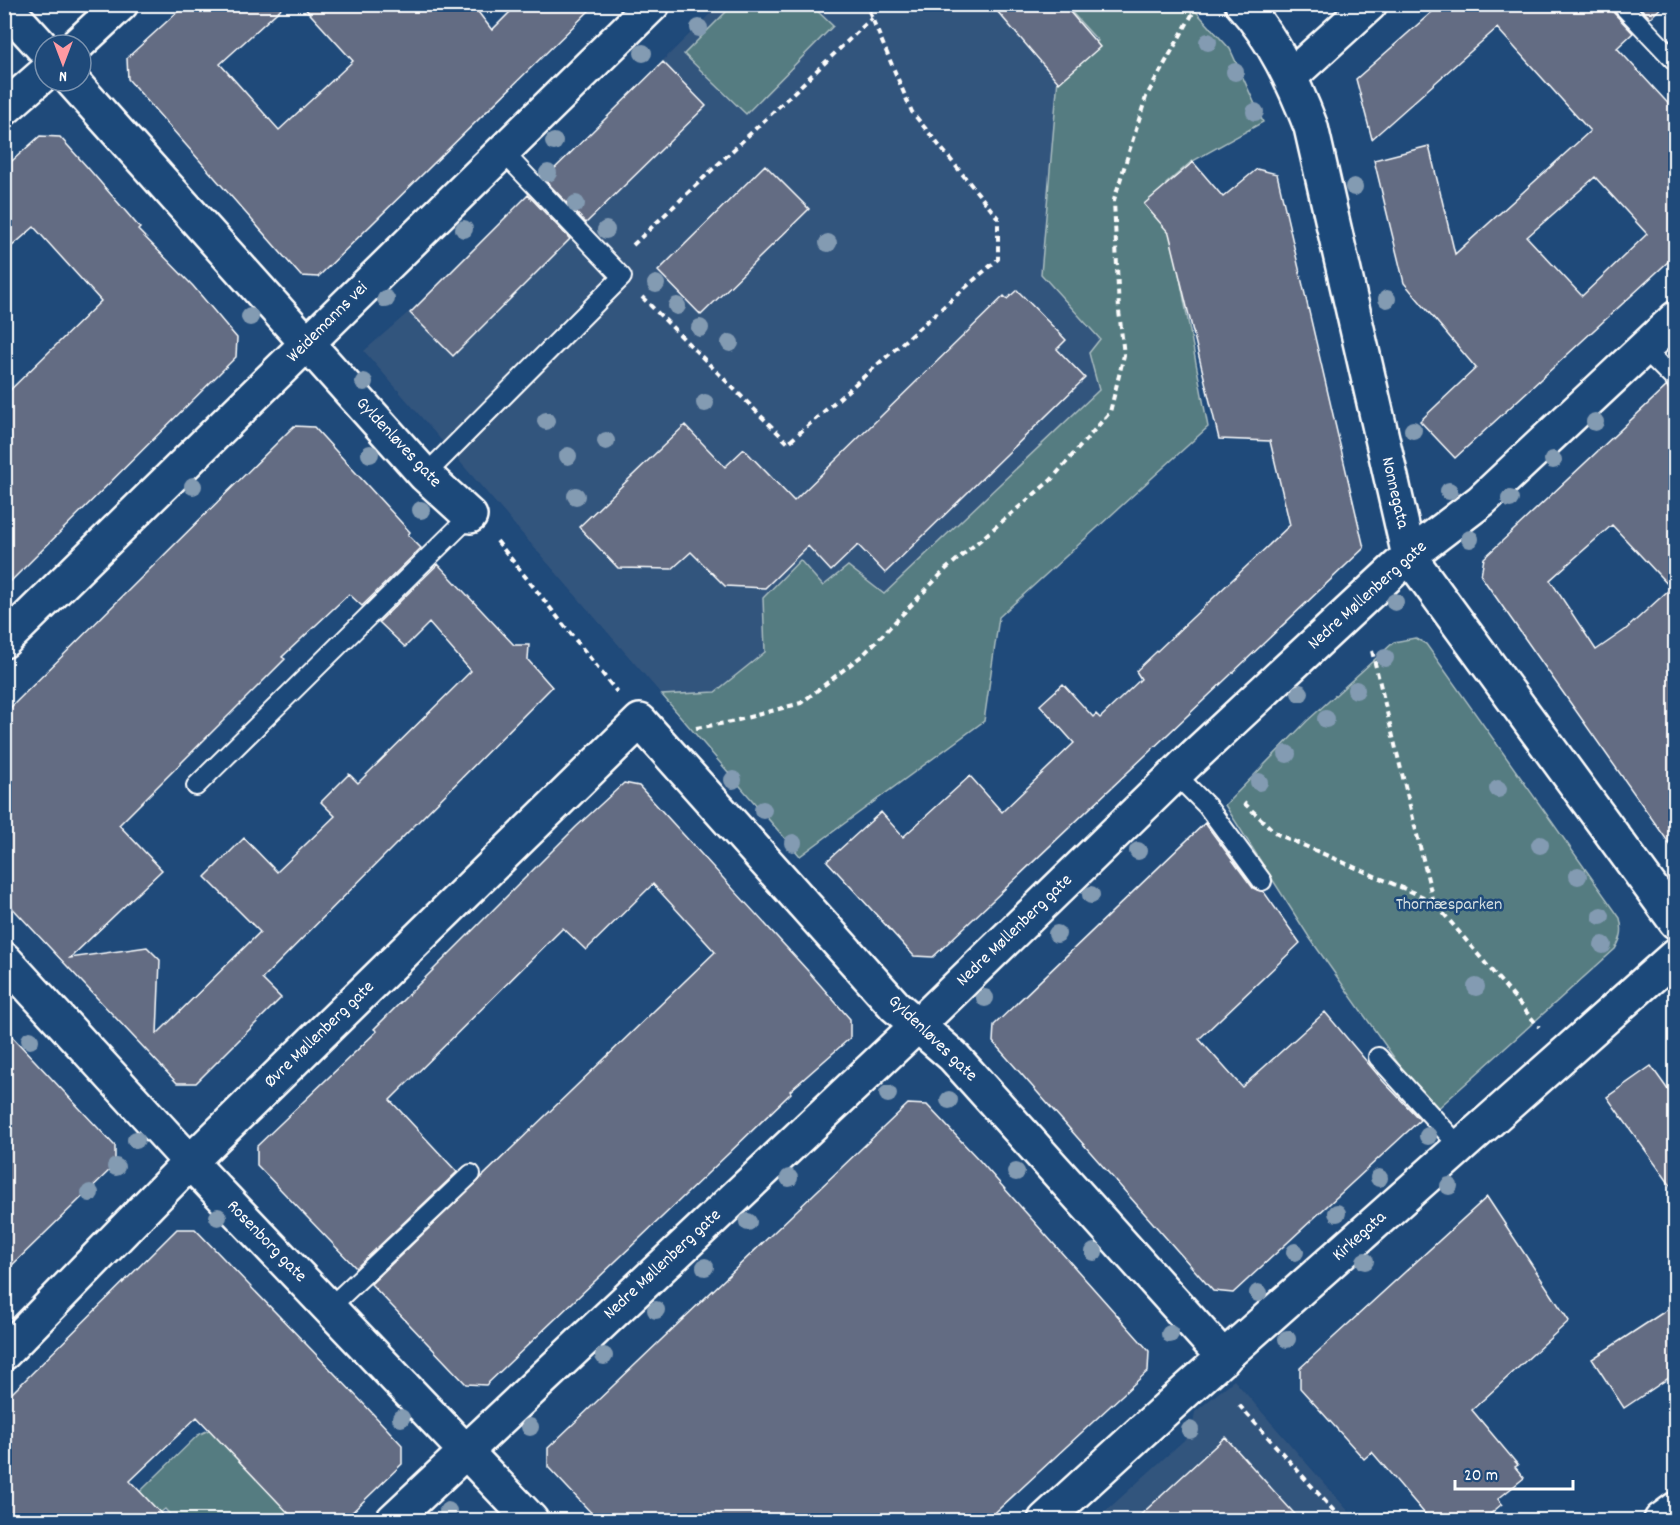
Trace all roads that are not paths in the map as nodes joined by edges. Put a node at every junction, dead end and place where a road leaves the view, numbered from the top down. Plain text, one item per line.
1 (121, 4) edge
2 (652, 4) edge
3 (1242, 4) edge
4 (1370, 4) edge
5 (1621, 4) edge
6 (4, 5) edge
7 (89, 33) edge
8 (33, 37) edge
9 (1676, 62) edge
10 (1291, 76) junction
11 (33, 84) edge
12 (83, 93) edge
13 (4, 109) edge
14 (503, 152) junction
15 (1676, 318) edge
16 (306, 344) junction
17 (1643, 348) junction
18 (1676, 381) edge
19 (425, 475) junction
20 (470, 516) joint
21 (1409, 556) junction
22 (4, 641) edge
23 (640, 720) joint
24 (1175, 774) junction
25 (196, 786) dead end
26 (1262, 881) dead end
27 (1676, 922) edge
28 (1676, 955) edge
29 (4, 959) edge
30 (918, 1025) junction
31 (1377, 1057) dead end
32 (1460, 1148) junction
33 (190, 1162) junction
34 (471, 1174) dead end
35 (329, 1308) junction
36 (4, 1353) edge
37 (1224, 1358) junction
38 (466, 1451) junction
39 (1676, 1509) edge
40 (393, 1521) edge
41 (531, 1521) edge
42 (1045, 1521) edge
43 (1661, 1521) edge

1 - 7 street
2 - 14 street, Weidemanns vei
3 - 10 street, Nonnegata
4 - 10 street
5 - 9 lane
6 - 8 street
10 - 21 street, Nonnegata
11 - 13 street
12 - 16 street, Gyldenløves gate
14 - 16 street, Weidemanns vei
14 - 19 lane
15 - 17 street, Nedre Møllenberg gate
16 - 19 street, Gyldenløves gate
16 - 22 street, Weidemanns vei
17 - 18 lane
17 - 21 street, Nedre Møllenberg gate
19 - 20 street, Gyldenløves gate
20 - 25 lane
21 - 24 street, Nedre Møllenberg gate
21 - 27 street, Nonnegata
23 - 30 street, Gyldenløves gate
23 - 33 street, Øvre Møllenberg gate
24 - 26 lane
24 - 30 street, Nedre Møllenberg gate
28 - 32 street, Kirkegata
29 - 33 street, Rosenborg gate
30 - 37 street, Gyldenløves gate
30 - 38 street, Nedre Møllenberg gate
31 - 32 lane
32 - 37 street, Kirkegata
33 - 35 street, Rosenborg gate
33 - 36 street, Øvre Møllenberg gate
34 - 35 lane
35 - 38 street, Rosenborg gate
37 - 42 street, Kirkegata
38 - 40 street, Nedre Møllenberg gate
38 - 41 street, Rosenborg gate
39 - 43 street

